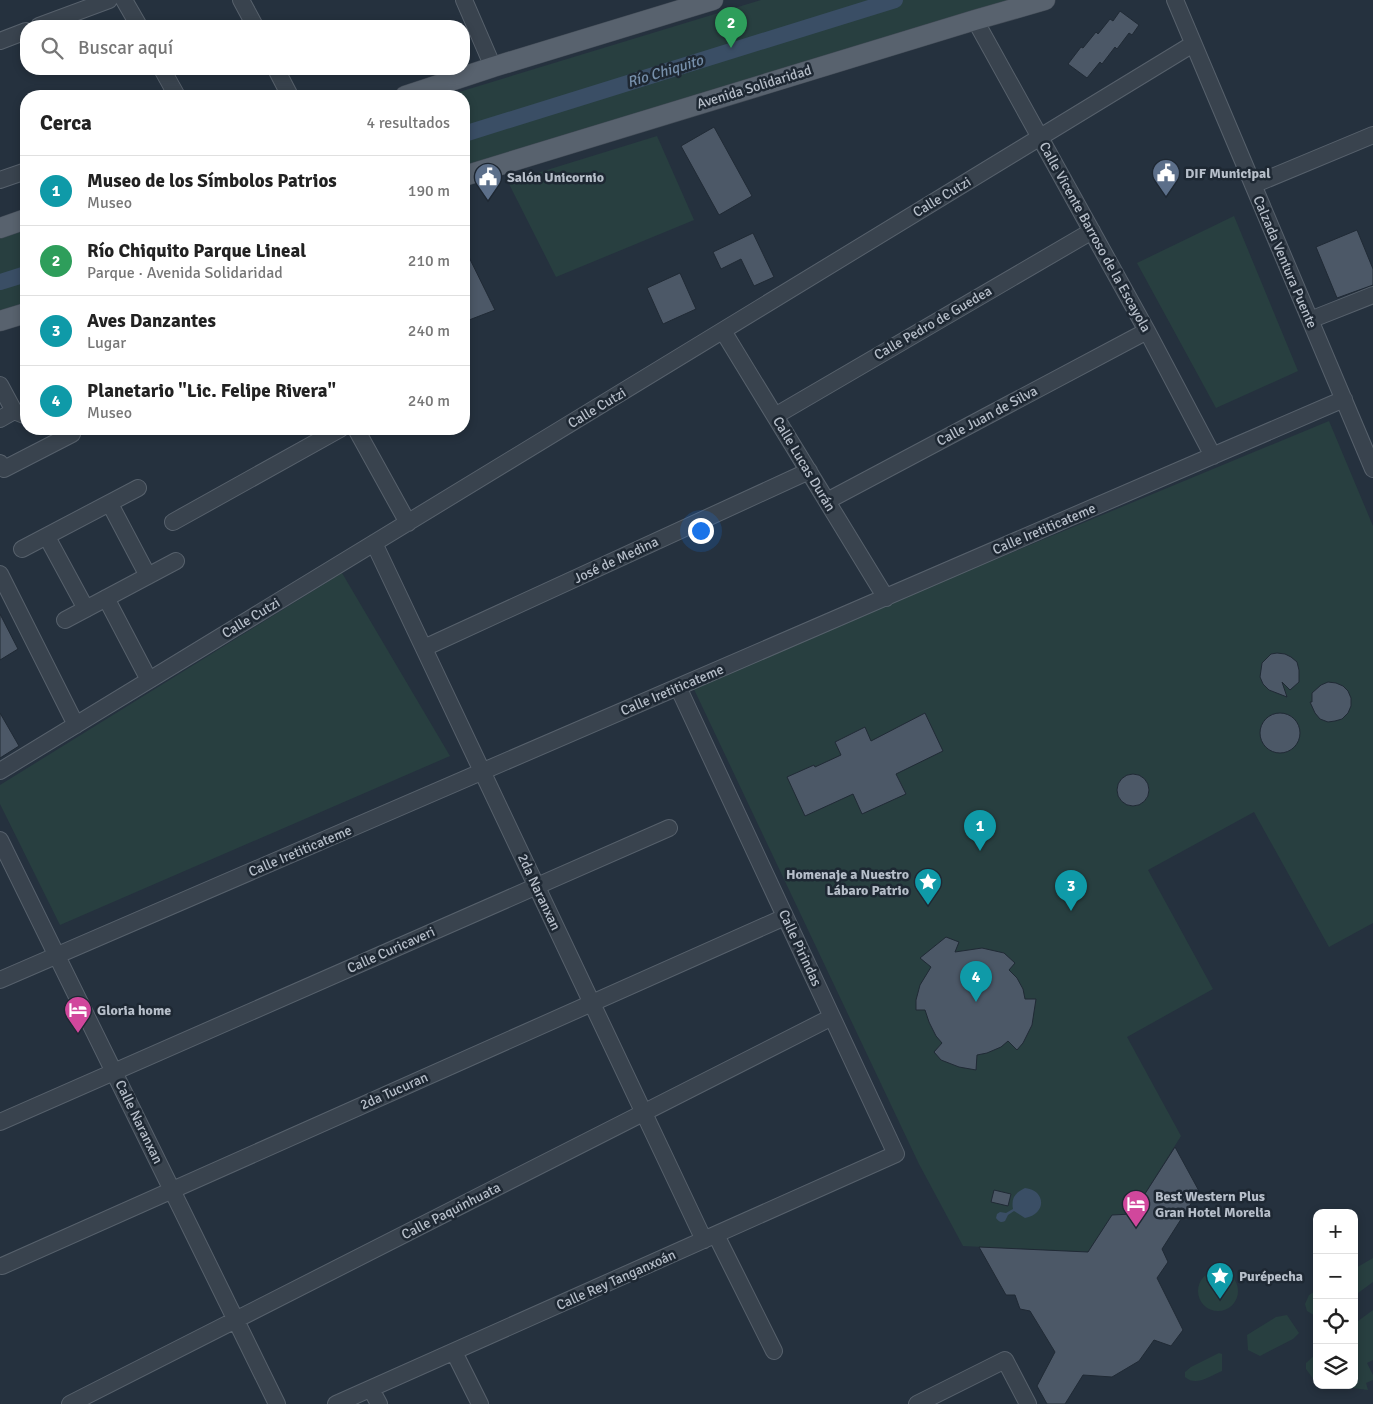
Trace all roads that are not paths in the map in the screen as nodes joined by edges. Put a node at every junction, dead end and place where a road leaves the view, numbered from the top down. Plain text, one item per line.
1 (108, 0) edge
2 (124, 0) edge
3 (241, 0) edge
4 (464, 0) edge
5 (713, 0) edge
6 (1045, 0) edge
7 (1175, 0) edge
8 (687, 3) edge
9 (55, 20) edge
10 (136, 20) edge
11 (251, 20) edge
12 (975, 20) junction
13 (20, 33) edge
14 (0, 41) edge
15 (1193, 44) junction
16 (493, 67) junction
17 (165, 75) edge
18 (279, 75) edge
19 (469, 75) edge
20 (470, 75) edge
21 (174, 90) edge
22 (287, 90) edge
23 (423, 90) edge
24 (1373, 135) edge
25 (1040, 137) junction
26 (20, 173) edge
27 (470, 174) edge
28 (0, 180) edge
29 (1253, 185) junction
30 (20, 221) edge
31 (0, 228) edge
32 (1092, 231) junction
33 (1373, 294) edge
34 (20, 314) edge
35 (1310, 320) junction
36 (0, 321) edge
37 (723, 331) junction
38 (1147, 331) junction
39 (0, 384) edge
40 (1344, 400) junction
41 (14, 415) edge
42 (775, 416) junction
43 (70, 435) edge
44 (329, 435) edge
45 (359, 435) edge
46 (1213, 456) junction
47 (0, 463) edge
48 (1373, 469) edge
49 (808, 471) junction
50 (138, 488) dead end
51 (827, 501) junction
52 (110, 504) junction
53 (173, 522) dead end
54 (408, 523) junction
55 (47, 537) junction
56 (374, 543) junction
57 (22, 549) dead end
58 (176, 561) dead end
59 (0, 574) edge
60 (148, 576) junction
61 (106, 598) junction
62 (886, 598) junction
63 (86, 609) junction
64 (65, 620) dead end
65 (424, 648) junction
66 (149, 680) junction
67 (678, 687) junction
68 (76, 725) junction
69 (0, 771) edge
70 (483, 772) junction
71 (669, 828) dead end
72 (0, 840) edge
73 (536, 886) junction
74 (785, 916) junction
75 (56, 956) junction
76 (0, 980) edge
77 (592, 1003) junction
78 (832, 1017) junction
79 (114, 1072) junction
80 (644, 1113) junction
81 (0, 1122) edge
82 (896, 1154) joint
83 (172, 1190) junction
84 (710, 1238) junction
85 (2, 1266) dead end
86 (236, 1320) junction
87 (774, 1351) dead end
88 (454, 1352) junction
89 (371, 1389) junction
90 (70, 1404) edge
91 (278, 1404) edge
92 (336, 1404) edge
93 (379, 1404) edge
94 (480, 1404) edge
95 (917, 1404) edge
96 (1028, 1404) edge

1 - 9 street
2 - 10 street
3 - 11 street
4 - 16 street
5 - 8 main road
6 - 12 main road, Avenida Solidaridad
7 - 15 street, Calzada Ventura Puente
8 - 16 main road
12 - 25 street, Calle Vicente Barroso de la Escayola
12 - 27 main road, Avenida Solidaridad
13 - 14 street
15 - 25 street, Calle Cutzi
15 - 29 street, Calzada Ventura Puente
16 - 20 main road
17 - 21 street
18 - 22 street
19 - 23 main road
24 - 29 street
25 - 32 street, Calle Vicente Barroso de la Escayola
25 - 37 street, Calle Cutzi
26 - 28 street
29 - 35 street, Calzada Ventura Puente
30 - 31 main road
32 - 38 street, Calle Vicente Barroso de la Escayola
32 - 42 street, Calle Pedro de Guedea
33 - 35 street
34 - 36 main road
35 - 40 street, Calzada Ventura Puente
37 - 42 street, Calle Lucas Durán
37 - 54 street, Calle Cutzi
38 - 46 street, Calle Vicente Barroso de la Escayola
38 - 51 street, Calle Juan de Silva
39 - 41 street
40 - 46 street, Calle Iretiticateme
40 - 48 street, Calzada Ventura Puente
42 - 49 street, Calle Lucas Durán
43 - 47 street
44 - 53 street
45 - 54 street
46 - 62 street, Calle Iretiticateme
49 - 51 street, Calle Lucas Durán
49 - 65 street, José de Medina
50 - 52 street
51 - 62 street, Calle Lucas Durán
52 - 55 street
52 - 60 street
54 - 56 street, Calle Cutzi
55 - 57 street
55 - 63 street
56 - 65 street, 2da Naranxan
56 - 66 street, Calle Cutzi
58 - 60 street
59 - 68 street
60 - 61 street
61 - 63 street
61 - 66 street
62 - 67 street, Calle Iretiticateme
63 - 64 street
65 - 70 street, 2da Naranxan
66 - 68 street, Calle Cutzi
67 - 70 street, Calle Iretiticateme
67 - 74 street, Calle Pirindas
68 - 69 street, Calle Cutzi
70 - 73 street, 2da Naranxan
70 - 75 street, Calle Iretiticateme
71 - 73 street, Calle Curicaveri
72 - 75 street, Calle Naranxan
73 - 77 street, 2da Naranxan
73 - 79 street, Calle Curicaveri
74 - 77 street, 2da Tucuran
74 - 78 street, Calle Pirindas
75 - 76 street, Calle Iretiticateme
75 - 79 street, Calle Naranxan
77 - 80 street, 2da Naranxan
77 - 83 street, 2da Tucuran
78 - 80 street, Calle Paquinhuata
78 - 82 street, Calle Pirindas
79 - 81 street, Calle Curicaveri
79 - 83 street, Calle Naranxan
80 - 84 street, 2da Naranxan
80 - 86 street, Calle Paquinhuata
82 - 84 street, Calle Rey Tanganxoán
83 - 85 street, 2da Tucuran
83 - 86 street, Calle Naranxan
84 - 87 street, 2da Naranxan
84 - 88 street, Calle Rey Tanganxoán
86 - 90 street, Calle Paquinhuata
86 - 91 street, Calle Naranxan
88 - 89 street, Calle Rey Tanganxoán
88 - 94 street
89 - 92 street, Calle Rey Tanganxoán
89 - 93 street
95 - 96 street

